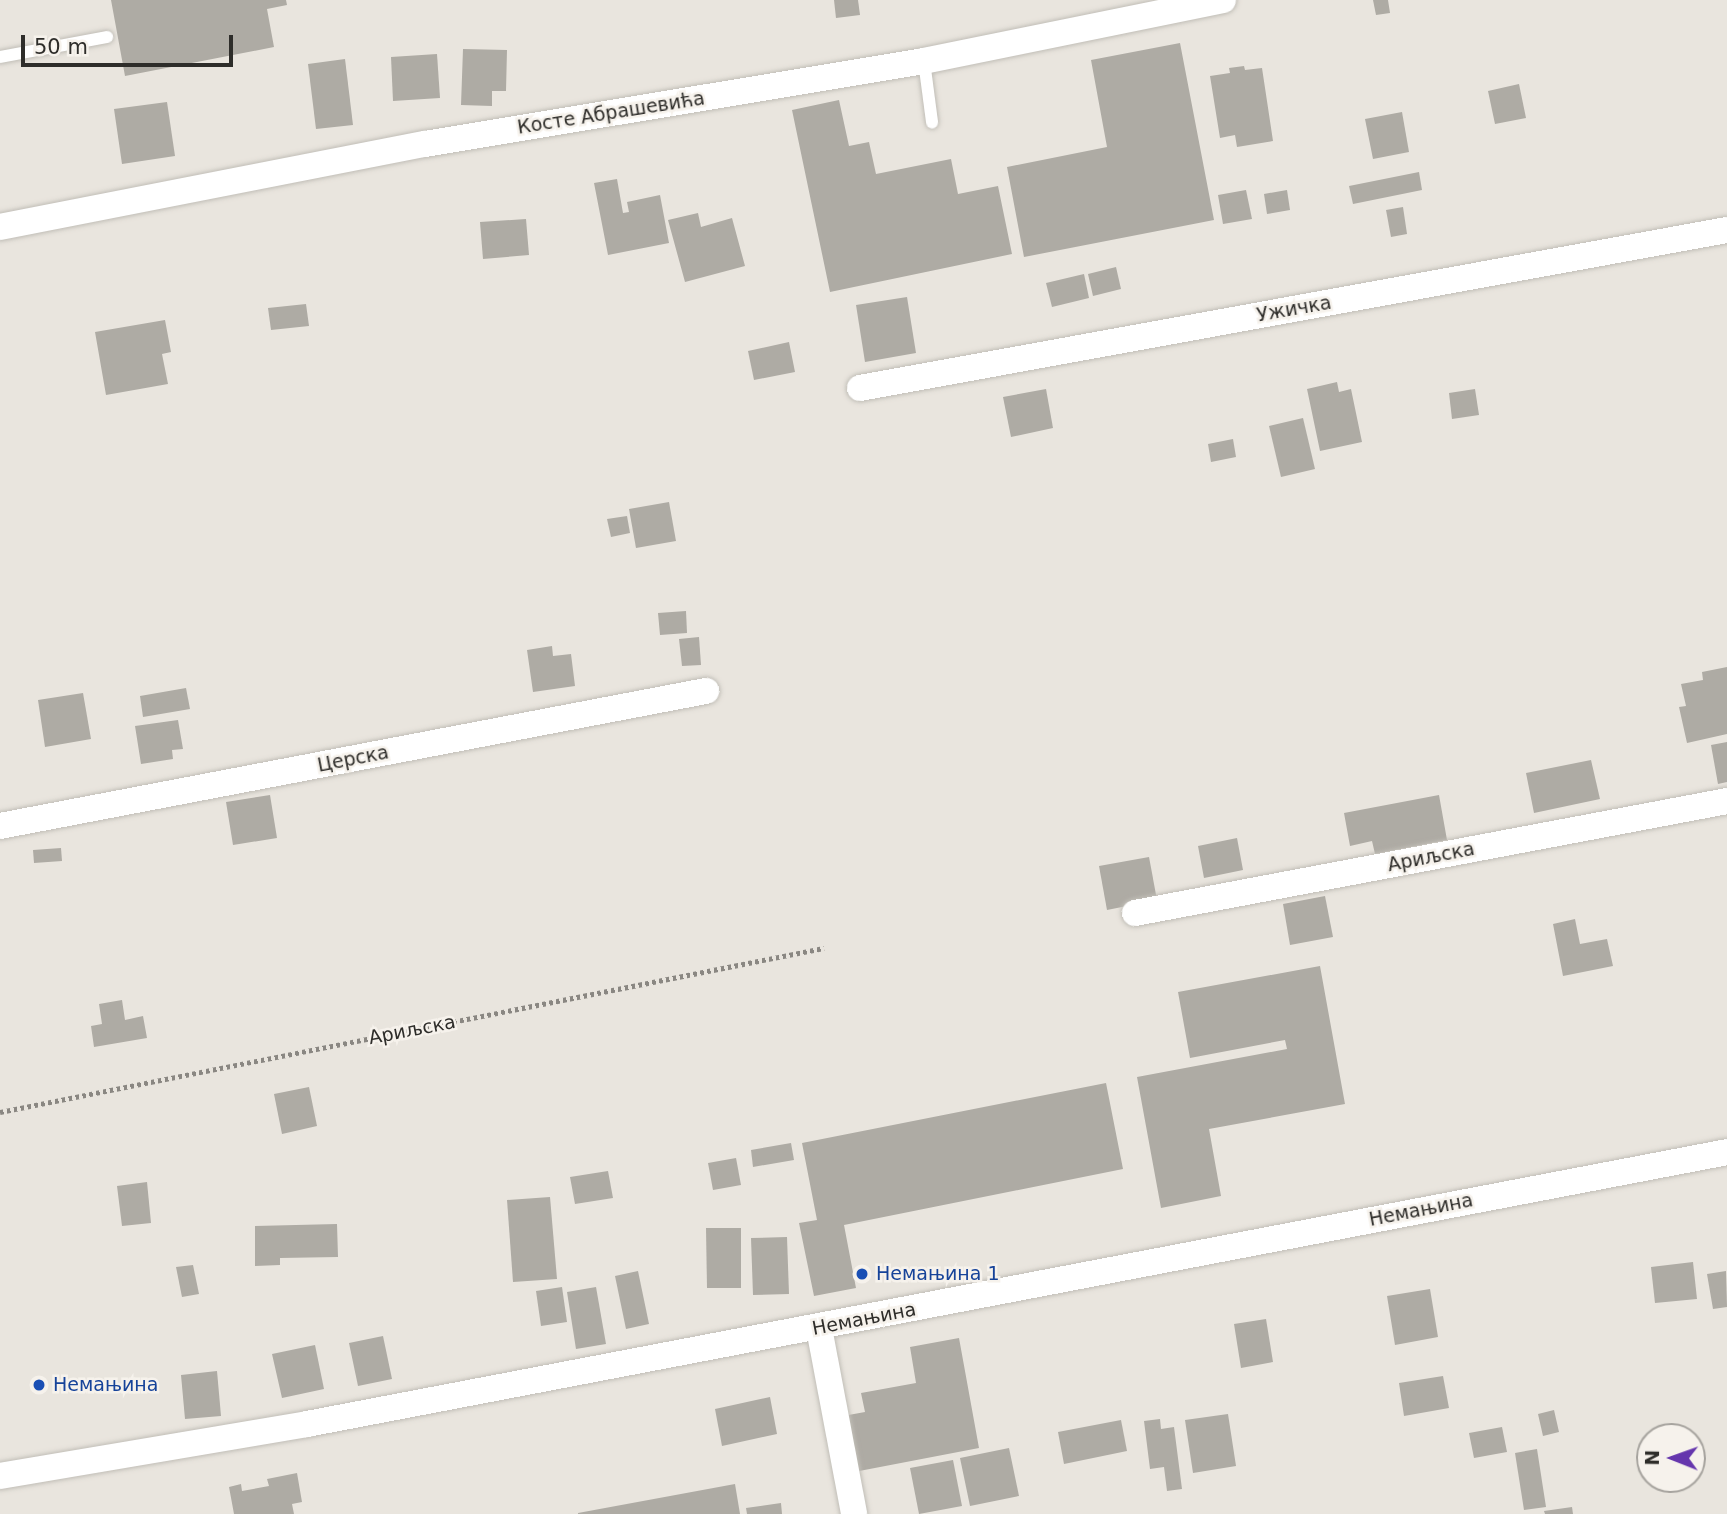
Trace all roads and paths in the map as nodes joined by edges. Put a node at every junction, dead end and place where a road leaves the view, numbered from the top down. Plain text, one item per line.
1 (1223, 0) edge
2 (107, 37) dead end
3 (0, 57) edge
4 (924, 61) junction
5 (932, 122) dead end
6 (0, 228) edge
7 (1727, 230) edge
8 (860, 388) dead end
9 (706, 691) dead end
10 (1727, 801) edge
11 (0, 826) edge
12 (1135, 914) dead end
13 (824, 948) dead end
14 (0, 1112) edge
15 (1727, 1152) edge
16 (819, 1328) junction
17 (0, 1476) edge
18 (854, 1514) edge

1 - 4 street, Косте Абрашевића
2 - 3 lane
4 - 5 lane
4 - 6 street, Косте Абрашевића
7 - 8 street, Ужичка
9 - 11 street, Церска
10 - 12 street, Ариљска
13 - 14 path, Ариљска
15 - 16 street, Немањина
16 - 17 street, Немањина
16 - 18 street

